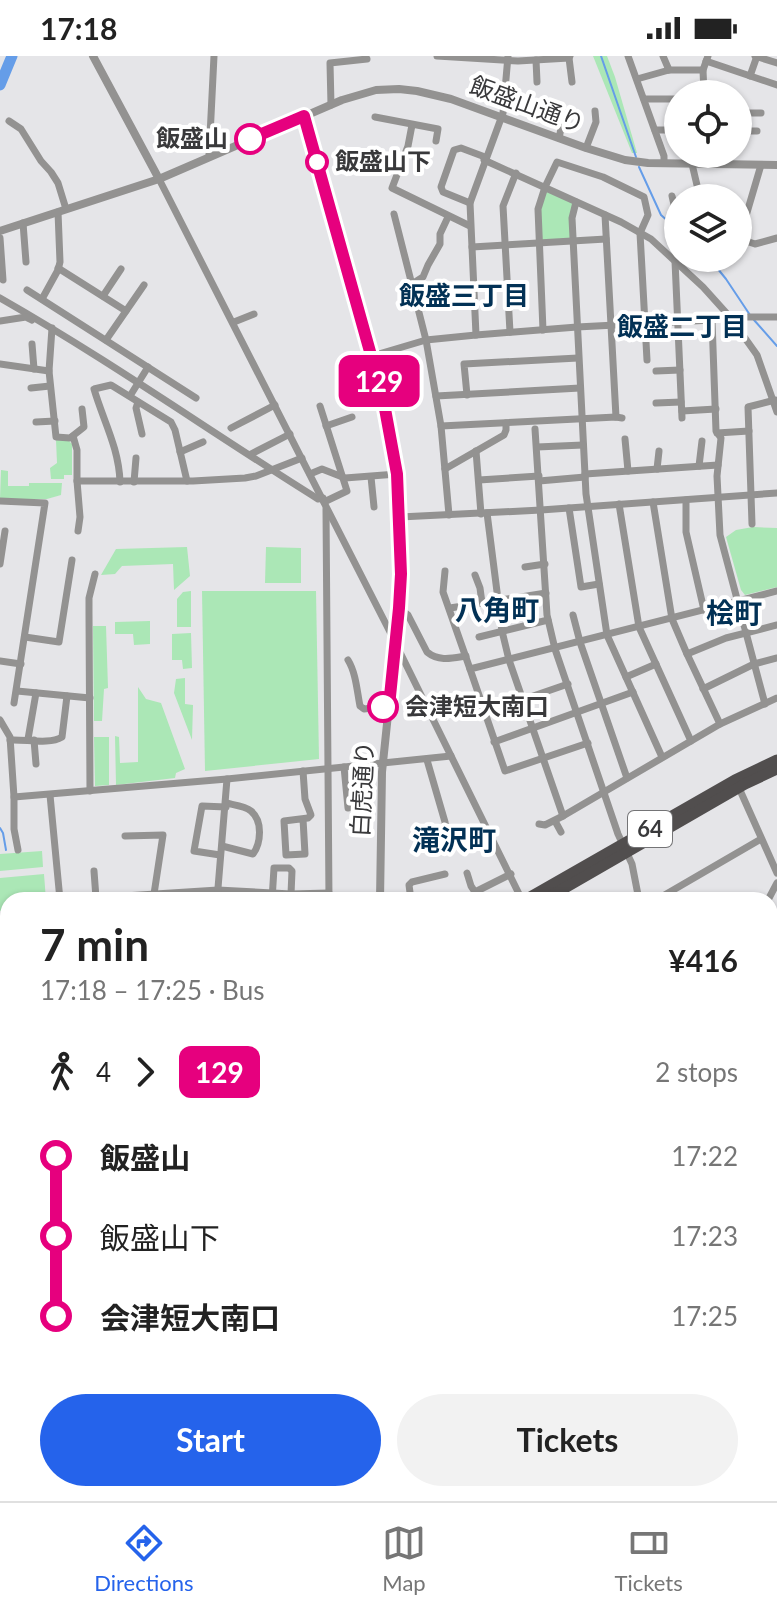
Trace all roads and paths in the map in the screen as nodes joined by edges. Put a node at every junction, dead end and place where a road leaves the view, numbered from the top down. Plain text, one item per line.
1 (93, 56) edge
2 (214, 56) edge
3 (437, 56) edge
4 (628, 56) edge
5 (663, 56) edge
6 (757, 56) edge
7 (570, 57) edge
8 (508, 58) edge
9 (367, 59) dead end
10 (536, 60) junction
11 (706, 62) edge
12 (777, 63) edge
13 (669, 70) junction
14 (750, 76) junction
15 (637, 79) junction
16 (537, 82) dead end
17 (572, 82) dead end
18 (777, 85) edge
19 (644, 99) junction
20 (664, 99) edge
21 (331, 105) junction
22 (595, 111) dead end
23 (752, 113) edge
24 (761, 113) dead end
25 (564, 115) dead end
26 (304, 116) junction
27 (375, 117) dead end
28 (502, 117) junction
29 (9, 121) dead end
30 (412, 125) junction
31 (655, 130) junction
32 (664, 130) edge
33 (752, 131) edge
34 (757, 131) dead end
35 (559, 138) junction
36 (436, 141) dead end
37 (586, 148) junction
38 (209, 156) junction
39 (664, 156) edge
40 (485, 158) junction
41 (664, 163) edge
42 (752, 165) edge
43 (761, 165) junction
44 (777, 165) edge
45 (516, 173) junction
46 (159, 179) junction
47 (545, 187) junction
48 (752, 198) edge
49 (576, 202) junction
50 (470, 203) junction
51 (62, 210) junction
52 (394, 214) dead end
53 (605, 215) junction
54 (448, 217) junction
55 (23, 223) junction
56 (470, 226) junction
57 (0, 231) edge
58 (640, 233) junction
59 (0, 238) edge
60 (777, 238) edge
61 (606, 239) junction
62 (573, 241) junction
63 (540, 243) junction
64 (752, 243) edge
65 (505, 244) junction
66 (472, 247) junction
67 (664, 250) edge
68 (26, 262) dead end
69 (58, 268) junction
70 (121, 269) dead end
71 (676, 272) edge
72 (687, 272) edge
73 (3, 280) dead end
74 (412, 284) junction
75 (144, 285) dead end
76 (27, 290) dead end
77 (103, 296) junction
78 (0, 298) edge
79 (42, 299) junction
80 (475, 304) junction
81 (418, 308) junction
82 (59, 310) junction
83 (126, 311) junction
84 (254, 314) dead end
85 (730, 317) junction
86 (777, 317) edge
87 (712, 320) junction
88 (0, 321) edge
89 (234, 322) junction
90 (678, 322) junction
91 (645, 324) junction
92 (611, 326) junction
93 (577, 327) junction
94 (51, 328) junction
95 (543, 330) junction
96 (510, 332) junction
97 (476, 335) junction
98 (106, 340) junction
99 (426, 340) junction
100 (32, 344) dead end
101 (372, 356) junction
102 (578, 358) junction
103 (647, 360) dead end
104 (0, 364) edge
105 (148, 367) junction
106 (34, 369) junction
107 (680, 370) junction
108 (49, 371) junction
109 (656, 371) dead end
110 (138, 383) junction
111 (50, 386) junction
112 (31, 388) dead end
113 (580, 388) junction
114 (467, 395) junction
115 (130, 396) junction
116 (436, 396) junction
117 (196, 398) dead end
118 (775, 400) edge
119 (138, 402) junction
120 (656, 403) dead end
121 (275, 405) junction
122 (320, 406) dead end
123 (82, 409) dead end
124 (716, 409) junction
125 (682, 410) junction
126 (777, 412) edge
127 (352, 417) dead end
128 (581, 419) junction
129 (55, 421) junction
130 (36, 422) dead end
131 (506, 423) junction
132 (326, 426) junction
133 (441, 426) junction
134 (231, 428) dead end
135 (535, 429) dead end
136 (749, 431) junction
137 (717, 433) junction
138 (142, 434) dead end
139 (290, 434) junction
140 (73, 436) junction
141 (625, 439) dead end
142 (702, 441) dead end
143 (203, 442) dead end
144 (583, 445) junction
145 (537, 447) junction
146 (476, 451) junction
147 (659, 451) dead end
148 (180, 452) junction
149 (251, 454) dead end
150 (136, 458) dead end
151 (302, 458) junction
152 (718, 465) junction
153 (699, 466) junction
154 (445, 469) junction
155 (657, 469) junction
156 (271, 470) junction
157 (628, 471) junction
158 (310, 474) junction
159 (397, 474) junction
160 (585, 475) junction
161 (342, 477) junction
162 (371, 477) junction
163 (539, 478) junction
164 (479, 480) junction
165 (77, 481) junction
166 (187, 481) junction
167 (120, 482) junction
168 (134, 482) junction
169 (777, 493) edge
170 (752, 495) junction
171 (719, 497) junction
172 (686, 500) junction
173 (0, 501) edge
174 (324, 502) junction
175 (653, 502) junction
176 (619, 504) junction
177 (374, 507) dead end
178 (588, 507) junction
179 (569, 508) junction
180 (541, 510) junction
181 (484, 513) junction
182 (449, 515) junction
183 (400, 517) junction
184 (752, 524) dead end
185 (5, 531) dead end
186 (78, 531) dead end
187 (72, 560) dead end
188 (0, 564) edge
189 (545, 564) junction
190 (525, 567) dead end
191 (445, 571) dead end
192 (95, 574) dead end
193 (475, 575) dead end
194 (599, 584) junction
195 (777, 591) edge
196 (546, 593) junction
197 (499, 601) junction
198 (738, 601) junction
199 (482, 603) junction
200 (399, 608) junction
201 (450, 608) junction
202 (704, 610) junction
203 (573, 615) dead end
204 (672, 619) junction
205 (548, 620) junction
206 (777, 625) edge
207 (639, 627) junction
208 (502, 631) junction
209 (746, 633) junction
210 (607, 635) junction
211 (25, 637) junction
212 (479, 637) dead end
213 (580, 642) junction
214 (396, 644) junction
215 (555, 649) junction
216 (687, 654) junction
217 (466, 656) junction
218 (777, 658) edge
219 (348, 660) dead end
220 (509, 660) junction
221 (0, 661) edge
222 (21, 664) junction
223 (656, 664) junction
224 (754, 664) junction
225 (470, 669) junction
226 (626, 677) junction
227 (568, 684) junction
228 (703, 689) junction
229 (17, 691) junction
230 (633, 692) junction
231 (36, 693) junction
232 (67, 696) junction
233 (90, 698) junction
234 (777, 698) edge
235 (523, 699) junction
236 (14, 703) dead end
237 (510, 704) dead end
238 (601, 704) junction
239 (765, 704) junction
240 (389, 706) junction
241 (578, 713) junction
242 (0, 720) edge
243 (720, 724) junction
244 (533, 729) junction
245 (31, 739) junction
246 (10, 740) junction
247 (691, 741) junction
248 (494, 742) junction
249 (588, 743) junction
250 (451, 756) junction
251 (662, 757) junction
252 (543, 758) junction
253 (427, 760) junction
254 (777, 760) edge
255 (383, 763) junction
256 (36, 764) dead end
257 (344, 767) junction
258 (328, 769) junction
259 (777, 769) edge
260 (303, 771) junction
261 (627, 778) junction
262 (227, 779) junction
263 (739, 788) junction
264 (90, 791) junction
265 (604, 791) junction
266 (50, 795) junction
267 (14, 797) junction
268 (226, 805) junction
269 (348, 808) dead end
270 (563, 816) junction
271 (303, 819) junction
272 (555, 821) junction
273 (539, 824) dead end
274 (561, 832) dead end
275 (125, 836) dead end
276 (761, 839) junction
277 (447, 840) dead end
278 (625, 848) junction
279 (18, 850) dead end
280 (221, 851) junction
281 (94, 871) dead end
282 (467, 873) dead end
283 (777, 873) edge
284 (445, 874) dead end
285 (511, 874) junction
286 (218, 890) junction
287 (60, 892) edge
288 (96, 892) edge
289 (154, 892) edge
290 (186, 892) edge
291 (236, 892) edge
292 (272, 892) edge
293 (291, 892) edge
294 (329, 892) edge
295 (380, 892) edge
296 (410, 892) edge
297 (520, 892) edge
298 (540, 892) edge
299 (556, 892) edge
300 (637, 892) edge
301 (670, 892) edge

1 - 46 street
2 - 38 street
3 - 8 street
4 - 15 street
5 - 13 street
6 - 12 street
6 - 14 street
7 - 10 street
7 - 17 street
8 - 10 street
8 - 28 street
9 - 21 street
10 - 16 street
11 - 13 street
11 - 14 street
13 - 15 street
14 - 18 street
15 - 19 street
19 - 20 street
19 - 31 street
21 - 26 street, 飯盛山通り
21 - 28 street, 飯盛山通り
22 - 37 street
23 - 24 street
25 - 35 street
26 - 38 street, 飯盛山通り
26 - 101 street, 白虎通り
27 - 30 street
28 - 35 street, 飯盛山通り
28 - 40 street
29 - 51 street
30 - 36 street
30 - 54 street
31 - 32 street
31 - 39 street
33 - 34 street
35 - 37 street, 飯盛山通り
37 - 41 street, 飯盛山通り
38 - 46 street, 飯盛山通り
40 - 45 street
40 - 50 street
40 - 50 street
42 - 43 street, 飯盛山通り
43 - 44 street, 飯盛山通り
43 - 48 street
45 - 47 street
45 - 65 street
46 - 51 street, 飯盛山通り
46 - 89 street
47 - 49 street
47 - 58 street
47 - 63 street
49 - 53 street
49 - 62 street
50 - 56 street
51 - 55 street, 飯盛山通り
51 - 69 street
52 - 74 street
53 - 58 street
53 - 61 street
54 - 56 street
54 - 74 street
55 - 57 street, 飯盛山通り
55 - 68 street
56 - 66 street
58 - 67 street
58 - 91 street
59 - 73 street
60 - 64 street
61 - 62 street
61 - 92 street
62 - 63 street
62 - 93 street
63 - 65 street
63 - 95 street
65 - 66 street
65 - 96 street
66 - 80 street
69 - 77 street
69 - 79 street
70 - 77 street
71 - 90 street
72 - 85 street
74 - 81 street
75 - 83 street
76 - 79 street
77 - 83 street
78 - 94 street
79 - 82 street
80 - 81 street
80 - 97 street
81 - 99 street
82 - 94 street
82 - 98 street
83 - 98 street
84 - 89 street
85 - 86 street
85 - 87 street
85 - 118 street
87 - 90 street
87 - 124 street
88 - 94 street
89 - 121 street
90 - 91 street
90 - 107 street
91 - 92 street
91 - 103 street
92 - 93 street
92 - 128 street
93 - 95 street
93 - 102 street
94 - 108 street
94 - 110 street
95 - 96 street
96 - 97 street
97 - 99 street
98 - 105 street
99 - 101 street
99 - 116 street
100 - 106 street
101 - 159 street, 白虎通り
102 - 113 street
102 - 114 street
104 - 106 street
105 - 110 street
105 - 117 street
106 - 108 street
107 - 109 street
107 - 125 street
108 - 111 street
110 - 115 street
110 - 156 street
111 - 112 street
111 - 129 street
113 - 114 street
113 - 128 street
114 - 116 street
115 - 119 street
115 - 167 street
116 - 133 street
118 - 126 street
118 - 136 street
119 - 138 street
119 - 148 street
120 - 125 street
121 - 134 street
121 - 139 street
122 - 132 street
123 - 140 street
124 - 125 street
124 - 137 street
127 - 132 street
128 - 131 street
128 - 144 street
129 - 130 street
129 - 140 street
131 - 133 street
131 - 146 street
132 - 161 street
133 - 154 street
135 - 145 street
136 - 137 street
136 - 170 street
137 - 152 street
139 - 149 street
139 - 151 street
140 - 165 street
141 - 157 street
142 - 153 street
143 - 148 street
144 - 145 street
144 - 160 street
145 - 163 street
146 - 154 street
146 - 164 street
147 - 155 street
148 - 166 street
150 - 168 street
151 - 156 street
151 - 158 street
152 - 153 street
152 - 171 street
153 - 155 street
154 - 182 street
155 - 157 street
156 - 166 street
156 - 174 street
157 - 160 street
158 - 161 street
158 - 174 street
159 - 162 street
159 - 183 street, 白虎通り
160 - 163 street
160 - 178 street
161 - 162 street
161 - 174 street
162 - 177 street
163 - 164 street
163 - 180 street
164 - 181 street
165 - 167 street
165 - 186 street
166 - 168 street
167 - 168 street
169 - 170 street
170 - 171 street
170 - 184 street
171 - 172 street
171 - 198 street
172 - 175 street
172 - 202 street
173 - 211 street
174 - 214 street
174 - 258 street
175 - 176 street
175 - 204 street
176 - 178 street
176 - 207 street
178 - 179 street
178 - 194 street
179 - 180 street
179 - 194 street
180 - 181 street
180 - 189 street
181 - 182 street
181 - 197 street
182 - 183 street
183 - 200 street, 白虎通り
185 - 188 street
187 - 211 street
189 - 190 street
189 - 196 street
191 - 201 street
192 - 233 street
193 - 199 street
194 - 210 street
195 - 198 street
196 - 197 street
196 - 205 street
197 - 199 street
197 - 208 street
198 - 202 street
198 - 209 street
199 - 201 street
200 - 214 street, 白虎通り
200 - 217 street
201 - 217 street
202 - 204 street
203 - 213 street
204 - 207 street
204 - 216 street
205 - 208 street
205 - 215 street
206 - 209 street
207 - 210 street
207 - 223 street
208 - 212 street
208 - 220 street
209 - 216 street
209 - 224 street
210 - 213 street
210 - 226 street
211 - 222 street
213 - 215 street
213 - 238 street
214 - 240 street, 白虎通り
214 - 250 street
215 - 220 street
215 - 227 street
216 - 228 street
217 - 225 street
218 - 224 street
219 - 240 street
220 - 225 street
220 - 235 street
221 - 222 street
222 - 229 street
223 - 226 street
223 - 247 street
224 - 228 street
224 - 239 street
225 - 248 street
226 - 230 street
227 - 235 street
227 - 241 street
228 - 243 street
229 - 231 street
229 - 236 street
230 - 238 street
230 - 251 street
231 - 232 street
231 - 245 street
232 - 233 street
232 - 245 street
233 - 264 street
234 - 239 street
235 - 237 street
235 - 244 street
238 - 241 street
238 - 261 street
239 - 243 street
240 - 255 street, 白虎通り
241 - 244 street
241 - 249 street
242 - 246 street
243 - 247 street
244 - 248 street
244 - 252 street
245 - 246 street
245 - 256 street
246 - 267 street
247 - 251 street
248 - 252 street
249 - 252 street
249 - 265 street
250 - 253 street
250 - 285 street
251 - 261 street
252 - 270 street
253 - 255 street
253 - 277 street
254 - 278 main road, 64
255 - 257 street
255 - 295 street, 白虎通り
257 - 258 street
257 - 269 street
258 - 260 street
258 - 294 street
259 - 263 main road, 64
260 - 262 street
260 - 271 street
261 - 265 street
262 - 264 street
262 - 268 street
263 - 276 street
263 - 278 main road, 64
264 - 266 street
265 - 270 street
265 - 278 street
266 - 267 street
266 - 287 street
267 - 279 street
268 - 280 street
268 - 280 street
268 - 280 street
270 - 272 street
271 - 271 street
272 - 273 street
272 - 274 street
275 - 289 street
276 - 283 street
276 - 301 street
278 - 298 main road, 64
278 - 299 main road, 64
278 - 300 street
280 - 286 street
281 - 288 street
282 - 285 street
284 - 296 street
285 - 297 street
286 - 290 street
286 - 291 street
292 - 293 street

